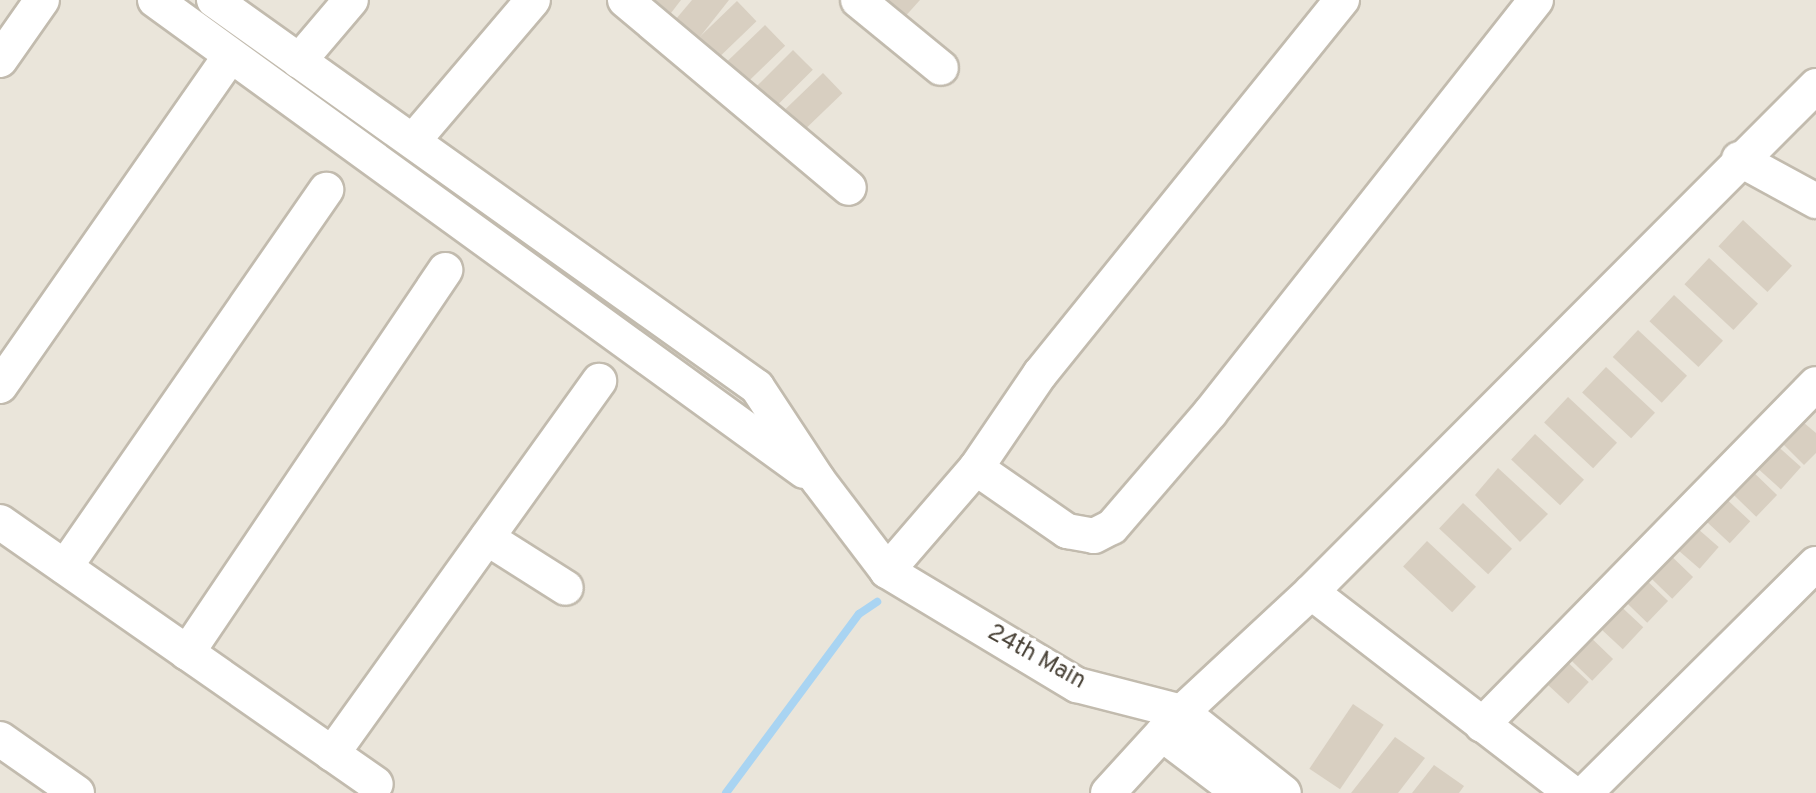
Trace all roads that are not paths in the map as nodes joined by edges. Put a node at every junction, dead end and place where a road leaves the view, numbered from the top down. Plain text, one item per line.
1 (42, 0) edge
2 (155, 0) edge
3 (214, 0) edge
4 (351, 0) edge
5 (533, 0) edge
6 (625, 0) edge
7 (858, 0) edge
8 (1342, 0) edge
9 (1536, 0) edge
10 (230, 56) junction
11 (0, 60) edge
12 (299, 61) junction
13 (941, 68) dead end
14 (1816, 86) edge
15 (413, 141) junction
16 (1739, 159) junction
17 (849, 188) dead end
18 (326, 190) dead end
19 (1816, 201) edge
20 (445, 270) dead end
21 (599, 381) dead end
22 (1816, 384) edge
23 (0, 386) edge
24 (976, 468) junction
25 (818, 480) junction
26 (0, 522) edge
27 (487, 538) junction
28 (1816, 564) edge
29 (65, 567) junction
30 (887, 571) junction
31 (566, 588) dead end
32 (1311, 592) junction
33 (187, 653) junction
34 (1172, 723) junction
35 (1482, 725) junction
36 (0, 739) edge
37 (332, 754) junction
38 (376, 784) dead end
39 (77, 793) edge
40 (1108, 793) edge
41 (1240, 793) edge
42 (1284, 793) edge
43 (1572, 793) edge
44 (1585, 793) edge

1 - 11 street
2 - 10 street
3 - 12 street
4 - 12 street
5 - 15 street
6 - 17 street
7 - 13 street
8 - 24 street
9 - 24 street
10 - 23 street
10 - 25 street
12 - 15 street
14 - 16 street
15 - 25 street
16 - 19 street
16 - 32 street
18 - 29 street
20 - 33 street
21 - 27 street
22 - 35 street
24 - 30 street
25 - 30 street, 24th Main
26 - 29 street
27 - 31 street
27 - 37 street
28 - 44 street
29 - 33 street
30 - 34 street, 24th Main
32 - 34 street
32 - 35 street
33 - 37 street
34 - 40 street
34 - 41 street
34 - 42 street, 24th Main
35 - 43 street
36 - 39 street
37 - 38 street

